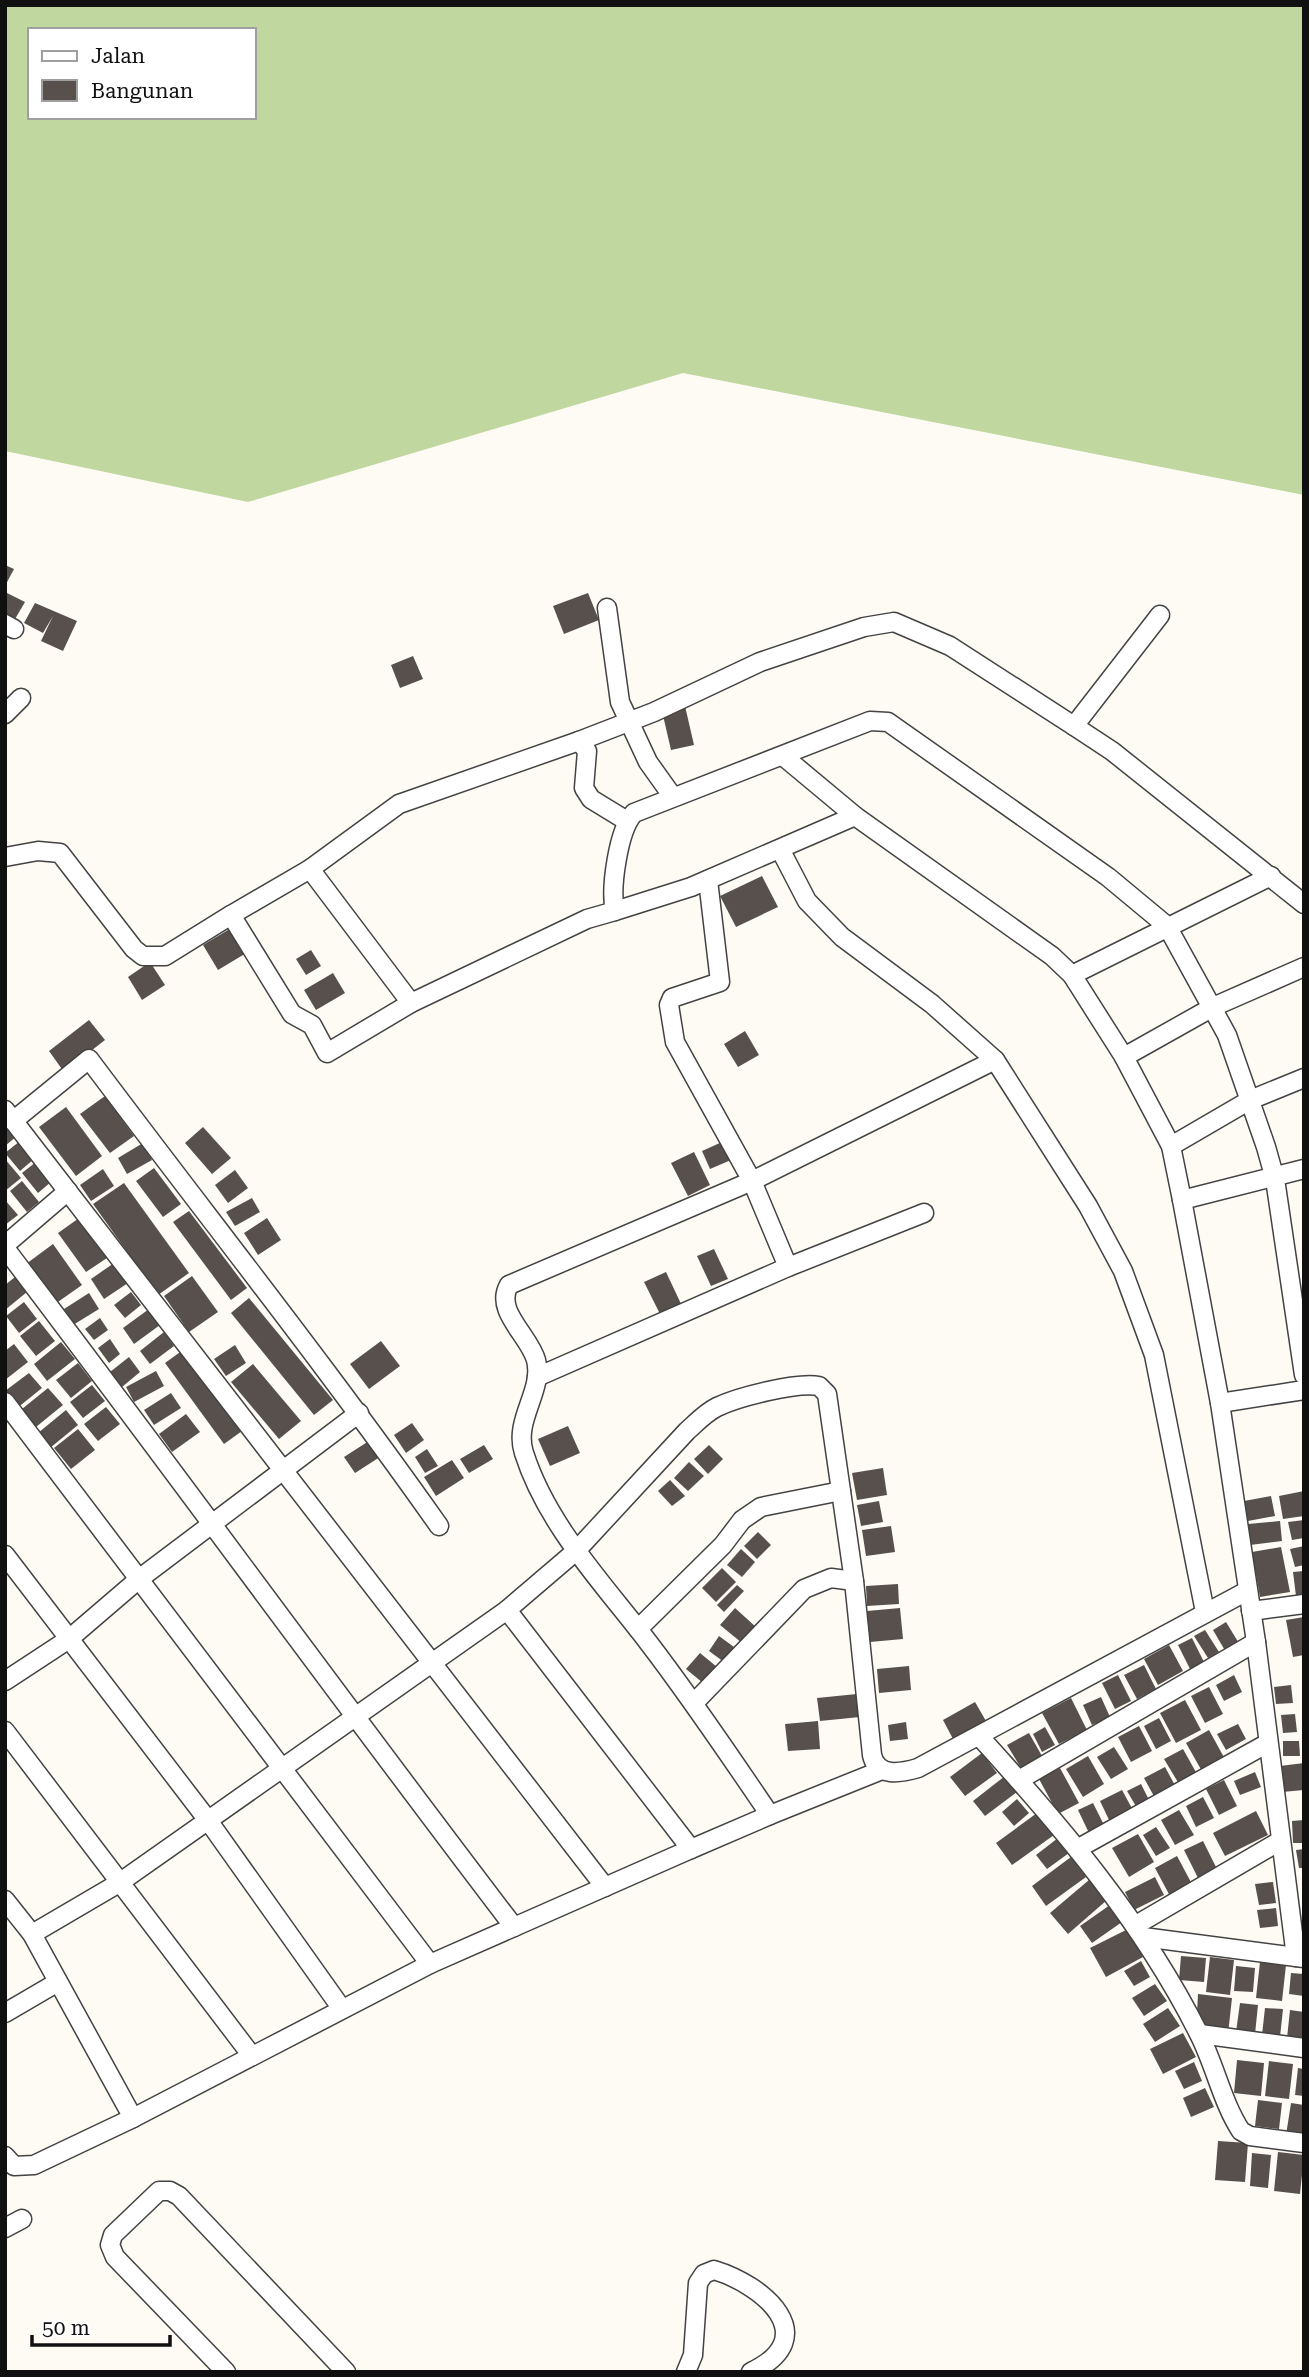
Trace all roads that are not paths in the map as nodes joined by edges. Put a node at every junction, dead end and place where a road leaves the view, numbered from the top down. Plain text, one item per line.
1 (607, 608) dead end
2 (1160, 615) dead end
3 (21, 698) dead end
4 (5, 714) edge
5 (629, 721) junction
6 (1074, 726) junction
7 (579, 741) junction
8 (783, 756) junction
9 (673, 797) junction
10 (855, 816) junction
11 (627, 821) junction
12 (780, 849) junction
13 (5, 857) edge
14 (310, 869) junction
15 (1271, 876) junction
16 (708, 880) junction
17 (1304, 904) edge
18 (615, 911) junction
19 (231, 915) junction
20 (1167, 926) junction
21 (1304, 967) edge
22 (1072, 975) junction
23 (411, 1003) junction
24 (1213, 1007) junction
25 (1124, 1058) junction
26 (995, 1060) junction
27 (1304, 1079) edge
28 (1250, 1100) junction
29 (9, 1116) edge
30 (1171, 1146) junction
31 (1304, 1169) edge
32 (1275, 1179) junction
33 (752, 1181) junction
34 (68, 1191) junction
35 (1182, 1200) junction
36 (924, 1213) dead end
37 (5, 1246) edge
38 (789, 1267) junction
39 (1304, 1375) edge
40 (537, 1377) junction
41 (1304, 1390) edge
42 (5, 1402) edge
43 (1220, 1403) junction
44 (359, 1413) junction
45 (285, 1469) junction
46 (841, 1490) junction
47 (215, 1523) junction
48 (439, 1526) dead end
49 (576, 1551) junction
50 (5, 1555) edge
51 (139, 1579) junction
52 (854, 1581) junction
53 (1247, 1591) junction
54 (1304, 1604) edge
55 (507, 1610) junction
56 (1251, 1611) junction
57 (1205, 1612) junction
58 (638, 1629) junction
59 (69, 1639) junction
60 (1256, 1642) junction
61 (431, 1661) junction
62 (5, 1681) edge
63 (694, 1703) junction
64 (355, 1718) junction
65 (5, 1731) edge
66 (979, 1736) junction
67 (1268, 1743) junction
68 (284, 1768) junction
69 (882, 1770) junction
70 (1019, 1780) junction
71 (770, 1815) junction
72 (207, 1819) junction
73 (1280, 1841) junction
74 (691, 1849) junction
75 (1077, 1849) junction
76 (119, 1883) junction
77 (605, 1887) junction
78 (5, 1900) edge
79 (514, 1927) junction
80 (1139, 1931) junction
81 (32, 1934) junction
82 (1300, 1957) edge
83 (430, 1964) junction
84 (58, 1982) junction
85 (342, 2009) junction
86 (5, 2013) edge
87 (1200, 2034) junction
88 (1304, 2048) edge
89 (252, 2056) junction
90 (132, 2118) junction
91 (1304, 2143) edge
92 (5, 2156) edge
93 (22, 2219) dead end
94 (5, 2228) edge
95 (226, 2372) edge
96 (346, 2372) edge
97 (686, 2372) edge
98 (751, 2372) edge

1 - 5 street
2 - 6 street
3 - 4 street
5 - 6 street
5 - 7 street
5 - 9 street
6 - 15 street
7 - 11 street
7 - 14 street
8 - 9 street
8 - 10 street
8 - 20 street
9 - 11 street
10 - 12 street
10 - 22 street
11 - 18 street
12 - 16 street
12 - 26 street
13 - 19 street
14 - 19 street
14 - 23 street
15 - 17 street
15 - 20 street
16 - 18 street
16 - 33 street
18 - 23 street
19 - 23 street
20 - 22 street
20 - 24 street
21 - 24 street
22 - 25 street
24 - 25 street
24 - 28 street
25 - 30 street
26 - 33 street
26 - 57 street
27 - 28 street
28 - 30 street
28 - 32 street
29 - 34 street
29 - 44 street
30 - 35 street
31 - 32 street
32 - 35 street
32 - 39 street
33 - 38 street
33 - 40 street
34 - 37 street
34 - 45 street
35 - 43 street
36 - 38 street
37 - 47 street
38 - 40 street
40 - 49 street
41 - 43 street
42 - 51 street
43 - 53 street
44 - 45 street
44 - 48 street
45 - 47 street
45 - 61 street
46 - 49 street
46 - 52 street
46 - 58 street
47 - 51 street
47 - 64 street
49 - 55 street
49 - 58 street
50 - 59 street
51 - 59 street
51 - 68 street
52 - 63 street
52 - 69 street
53 - 56 street
53 - 57 street
54 - 56 street
55 - 61 street
55 - 74 street
56 - 60 street
57 - 66 street
58 - 63 street
59 - 62 street
59 - 72 street
60 - 67 street
60 - 70 street
61 - 64 street
61 - 77 street
63 - 71 street
64 - 68 street
64 - 79 street
65 - 76 street
66 - 69 street
66 - 70 street
67 - 73 street
67 - 75 street
68 - 72 street
68 - 83 street
69 - 71 street
70 - 75 street
71 - 74 street
72 - 76 street
72 - 85 street
73 - 80 street
73 - 82 street
74 - 77 street
75 - 80 street
76 - 81 street
76 - 89 street
77 - 79 street
78 - 81 street
79 - 83 street
80 - 82 street
80 - 87 street
81 - 84 street
83 - 85 street
84 - 86 street
84 - 90 street
85 - 89 street
87 - 88 street
87 - 91 street
89 - 90 street
90 - 92 street
93 - 94 street
95 - 96 street
97 - 98 street

